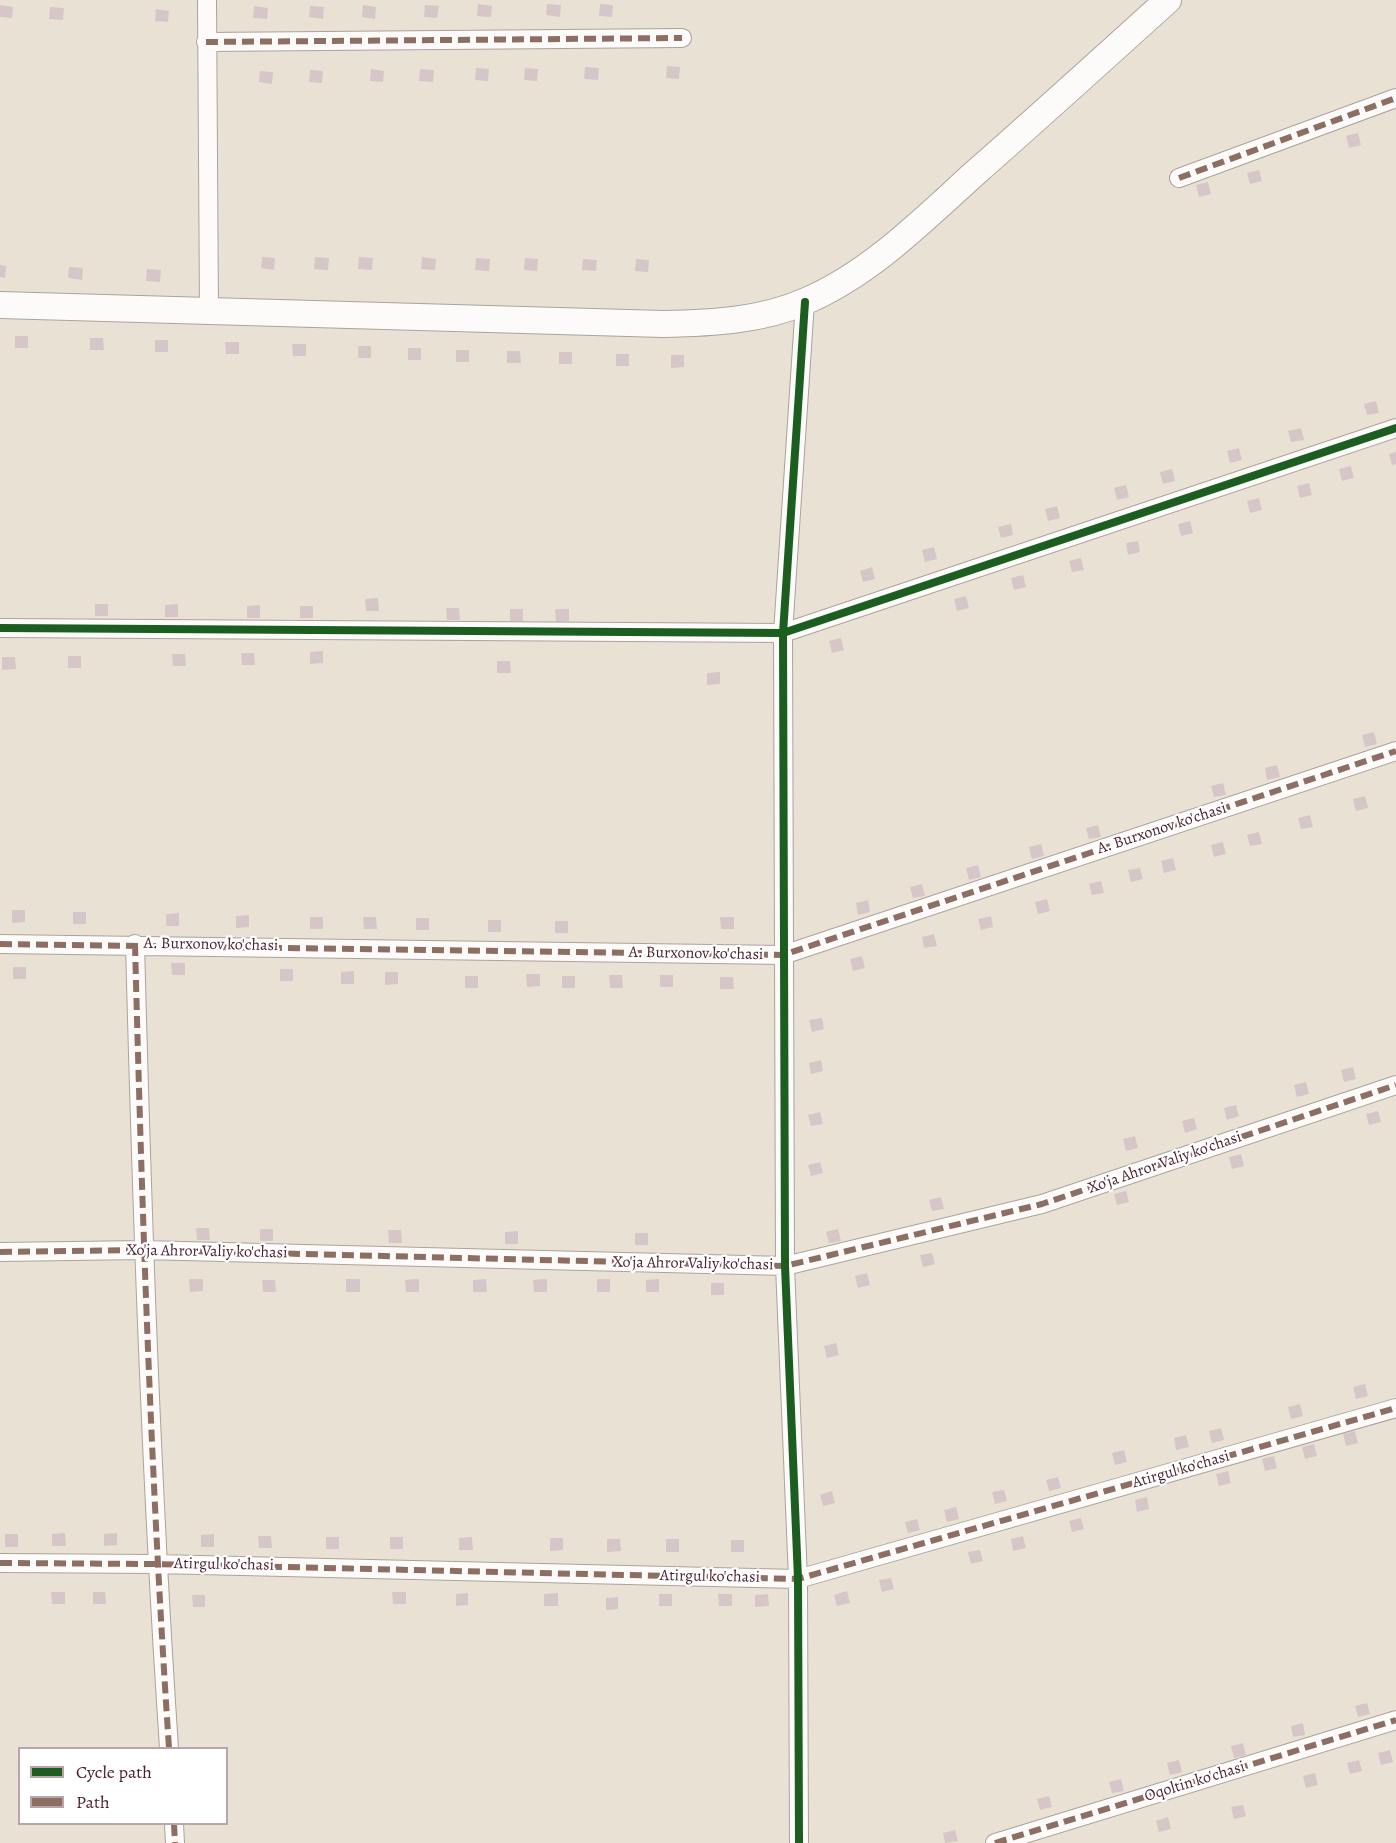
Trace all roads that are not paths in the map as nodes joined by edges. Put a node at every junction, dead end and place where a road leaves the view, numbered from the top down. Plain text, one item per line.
1 (207, 0) edge
2 (1168, 0) edge
3 (682, 38) dead end
4 (206, 42) junction
5 (1396, 98) edge
6 (1179, 178) dead end
7 (805, 302) junction
8 (0, 306) edge
9 (209, 312) junction
10 (1396, 428) edge
11 (0, 628) edge
12 (783, 633) junction
13 (1396, 751) edge
14 (0, 944) edge
15 (135, 944) junction
16 (783, 955) junction
17 (1396, 1085) edge
18 (143, 1251) junction
19 (0, 1252) edge
20 (785, 1266) junction
21 (1396, 1408) edge
22 (0, 1563) edge
23 (156, 1564) junction
24 (798, 1579) junction
25 (1396, 1720) edge
26 (169, 1747) edge
27 (174, 1825) edge
28 (176, 1843) edge
29 (799, 1843) edge
30 (995, 1843) edge

1 - 4 street
2 - 7 main road
3 - 4 street
4 - 9 street
5 - 6 street
7 - 9 main road
7 - 12 street
8 - 9 main road
10 - 12 street
11 - 12 street
12 - 16 street
13 - 16 street, A. Burxonov ko'chasi
14 - 15 street, A. Burxonov ko'chasi
15 - 16 street, A. Burxonov ko'chasi
15 - 18 street
16 - 20 street
17 - 20 street, Xo'ja Ahror Valiy ko'chasi
18 - 19 street, Xo'ja Ahror Valiy ko'chasi
18 - 20 street, Xo'ja Ahror Valiy ko'chasi
18 - 23 street
20 - 24 street
21 - 24 street, Atirgul ko'chasi
22 - 23 street, Atirgul ko'chasi
23 - 24 street, Atirgul ko'chasi
23 - 26 street
24 - 29 street
25 - 30 street, Oqoltin ko'chasi
27 - 28 street

